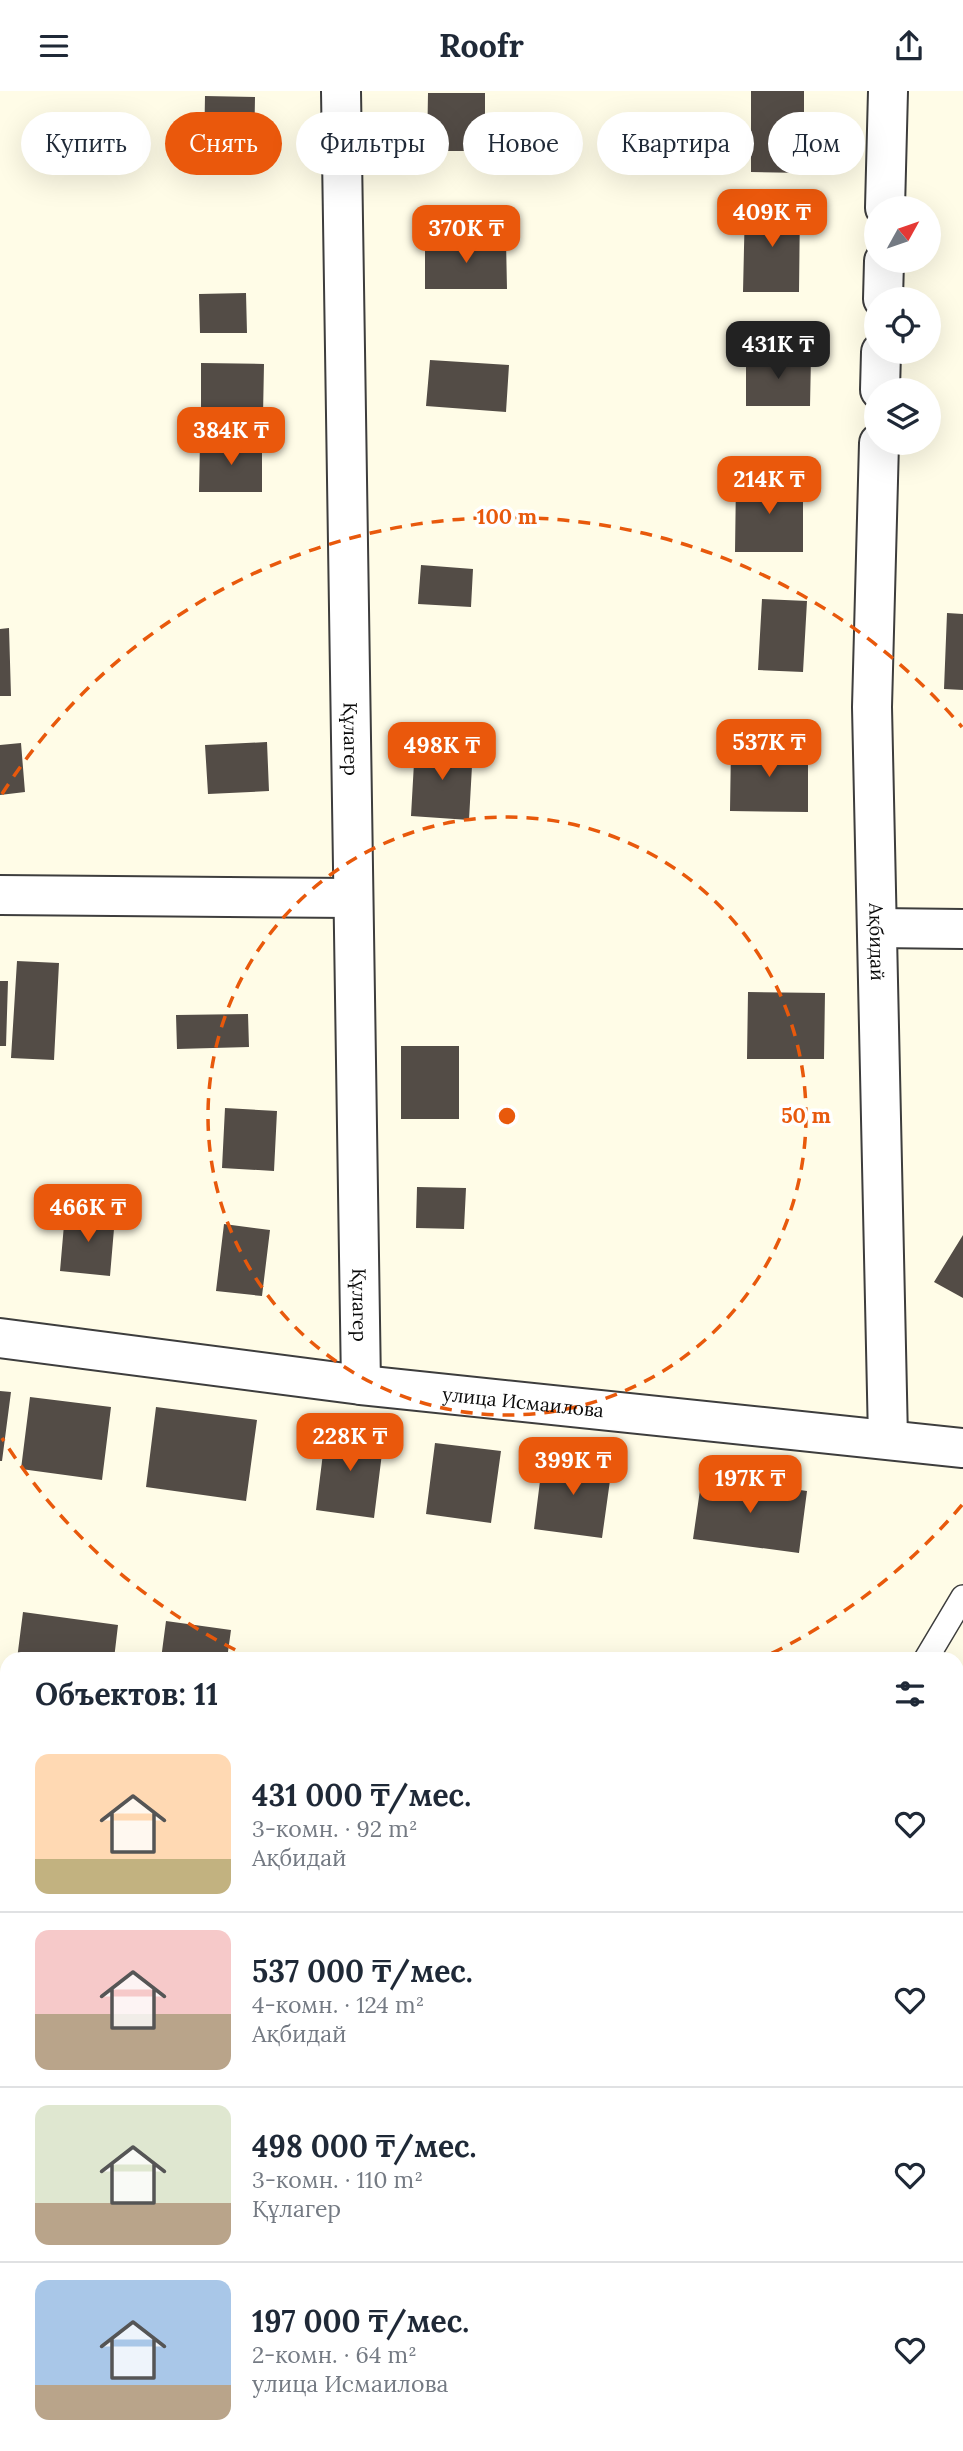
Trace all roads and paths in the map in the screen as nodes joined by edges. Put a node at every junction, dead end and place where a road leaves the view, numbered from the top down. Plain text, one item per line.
1 (341, 91) edge
2 (888, 91) edge
3 (885, 196) edge
4 (879, 455) edge
5 (0, 895) edge
6 (351, 898) junction
7 (877, 928) junction
8 (963, 929) edge
9 (0, 1338) edge
10 (361, 1385) junction
11 (888, 1439) junction
12 (963, 1448) edge
13 (963, 1597) edge
14 (930, 1652) edge

1 - 6 street, Құлагер
2 - 3 street
4 - 7 street, Ақбидай
5 - 6 street
6 - 10 street, Құлагер
7 - 8 street
7 - 11 street, Ақбидай
9 - 10 street, улица Исмаилова
10 - 11 street, улица Исмаилова
11 - 12 street, улица Исмаилова
13 - 14 lane

